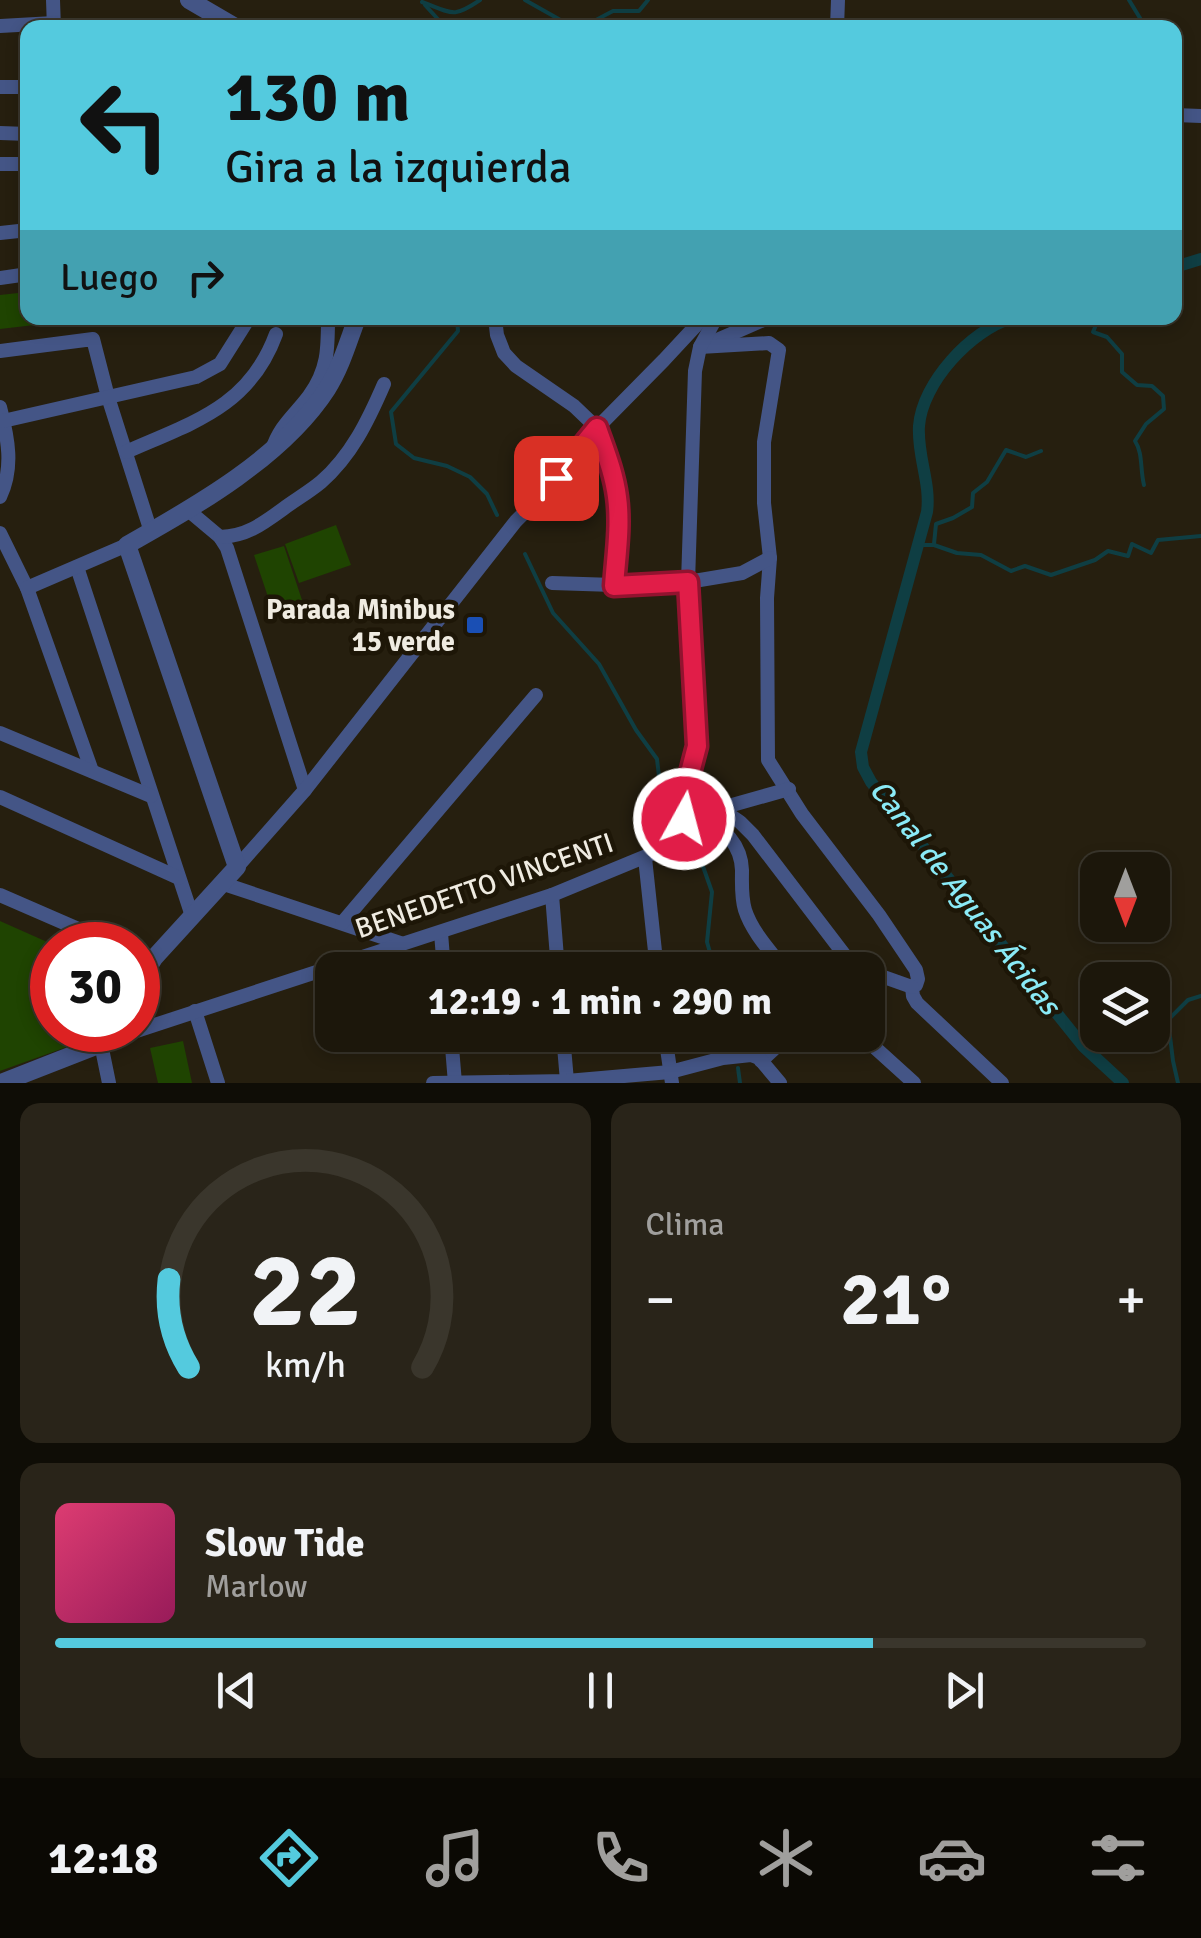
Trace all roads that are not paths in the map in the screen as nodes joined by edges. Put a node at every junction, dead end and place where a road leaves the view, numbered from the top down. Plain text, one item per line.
1 (188, 0) edge
2 (223, 20) edge
3 (245, 325) edge
4 (328, 325) edge
5 (354, 325) edge
6 (496, 325) edge
7 (696, 325) edge
8 (712, 325) edge
9 (752, 325) edge
10 (276, 334) dead end
11 (700, 347) junction
12 (0, 351) edge
13 (384, 384) dead end
14 (108, 397) junction
15 (2, 414) edge
16 (597, 428) junction
17 (272, 450) junction
18 (126, 452) junction
19 (0, 496) edge
20 (189, 511) junction
21 (151, 532) junction
22 (0, 533) edge
23 (220, 538) junction
24 (127, 546) junction
25 (770, 558) junction
26 (77, 568) junction
27 (688, 582) junction
28 (552, 584) dead end
29 (614, 586) junction
30 (27, 588) junction
31 (536, 695) dead end
32 (0, 732) edge
33 (92, 770) junction
34 (789, 789) junction
35 (305, 790) junction
36 (151, 796) junction
37 (0, 797) edge
38 (721, 808) junction
39 (702, 814) junction
40 (684, 819) junction
41 (644, 858) junction
42 (237, 868) junction
43 (178, 878) junction
44 (221, 883) junction
45 (0, 895) edge
46 (552, 895) junction
47 (192, 916) junction
48 (62, 922) edge
49 (342, 923) junction
50 (441, 932) junction
51 (160, 943) edge
52 (401, 944) junction
53 (443, 952) edge
54 (557, 952) edge
55 (655, 952) edge
56 (771, 952) edge
57 (842, 952) edge
58 (885, 977) edge
59 (912, 987) junction
60 (195, 1011) junction
61 (160, 1021) edge
62 (80, 1052) edge
63 (103, 1052) edge
64 (452, 1052) edge
65 (564, 1052) edge
66 (667, 1052) edge
67 (771, 1052) edge
68 (880, 1052) edge
69 (761, 1061) junction
70 (671, 1078) edge
71 (776, 1081) edge
72 (566, 1082) edge
73 (1, 1083) edge
74 (109, 1083) edge
75 (218, 1083) edge
76 (433, 1083) edge
77 (455, 1083) edge
78 (914, 1083) edge
79 (1002, 1083) edge

1 - 2 street
3 - 14 street
4 - 17 street
5 - 17 street
6 - 16 street
7 - 16 street
8 - 11 street
9 - 11 street
10 - 18 street
11 - 25 street
11 - 27 street
12 - 14 street
13 - 23 street
14 - 15 street
14 - 18 street
15 - 19 street
16 - 29 street
16 - 35 street
17 - 20 street
18 - 21 street
20 - 21 street
20 - 23 street
21 - 24 street
22 - 30 street
23 - 35 street
24 - 26 street
24 - 42 street
25 - 27 street
25 - 34 street
26 - 30 street
26 - 36 street
27 - 29 street
27 - 40 street
28 - 29 street
30 - 33 street
31 - 49 street
32 - 33 street
33 - 36 street
34 - 38 street
34 - 59 street
35 - 42 street
36 - 43 street
37 - 43 street
38 - 39 street
38 - 57 street
39 - 40 street
39 - 56 street
40 - 41 street
41 - 46 street, BENEDETTO VINCENTI
41 - 55 street
42 - 44 street
43 - 47 street
44 - 47 street
44 - 49 street
45 - 48 street
46 - 50 street, BENEDETTO VINCENTI
46 - 54 street
47 - 51 street
49 - 52 street
50 - 52 street, BENEDETTO VINCENTI
50 - 53 street
52 - 60 street, BENEDETTO VINCENTI
58 - 59 street
59 - 79 street
60 - 61 street, BENEDETTO VINCENTI
60 - 75 street
62 - 73 street, BENEDETTO VINCENTI
63 - 74 street
64 - 77 street
65 - 72 street
66 - 70 street
67 - 69 street
68 - 78 street
69 - 70 street
69 - 71 street
70 - 72 street
72 - 77 street
76 - 77 street

